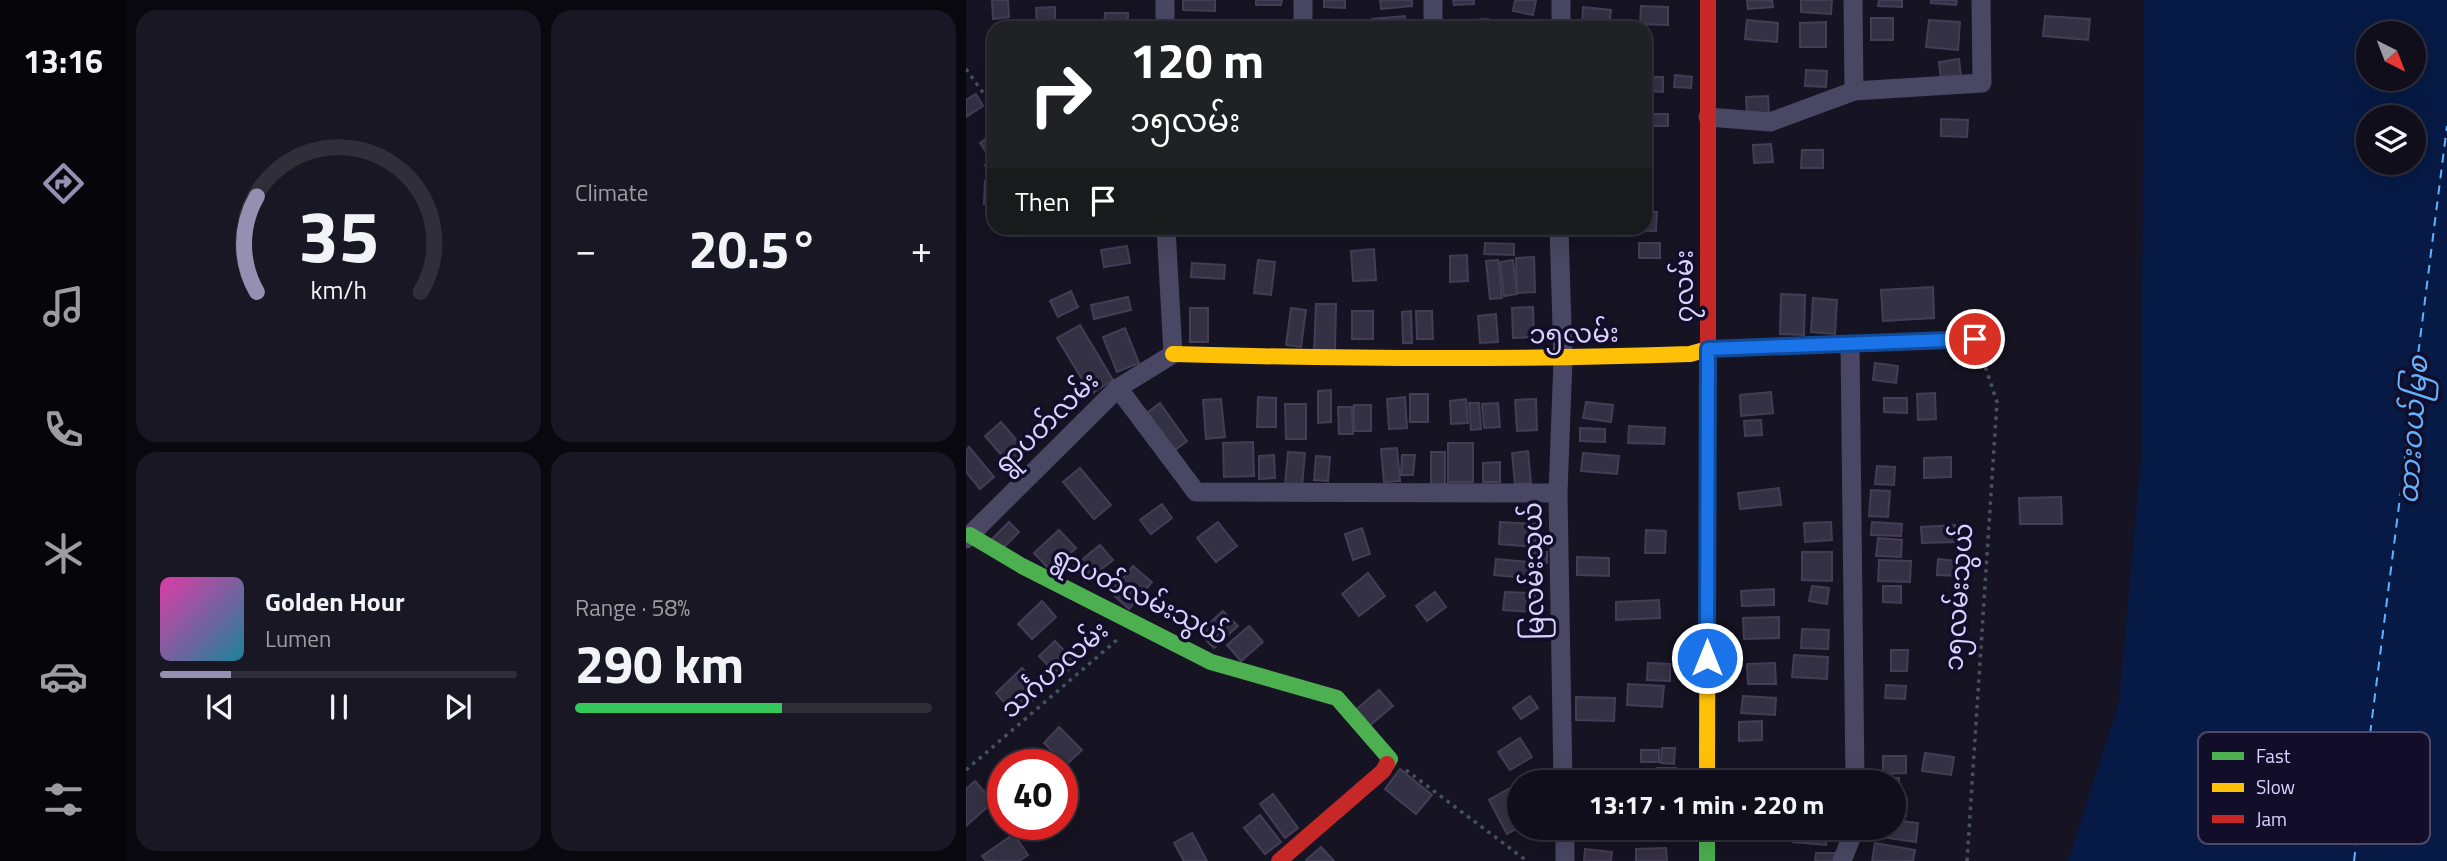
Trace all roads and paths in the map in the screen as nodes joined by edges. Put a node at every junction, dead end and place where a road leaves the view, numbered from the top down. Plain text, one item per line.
1 (1165, 0) edge
2 (1303, 0) edge
3 (1433, 0) edge
4 (1561, 0) edge
5 (1708, 0) edge
6 (1853, 0) edge
7 (1981, 0) edge
8 (1165, 21) edge
9 (1303, 21) edge
10 (1433, 21) edge
11 (1560, 21) edge
12 (966, 69) edge
13 (1854, 91) junction
14 (987, 97) edge
15 (1708, 117) junction
16 (1166, 235) edge
17 (1559, 235) edge
18 (1975, 339) joint
19 (1850, 344) junction
20 (1708, 349) junction
21 (1173, 354) junction
22 (1563, 359) junction
23 (1118, 388) junction
24 (1558, 493) junction
25 (968, 537) edge
26 (1135, 625) junction
27 (1390, 759) junction
28 (966, 770) edge
29 (1563, 770) edge
30 (1707, 770) edge
31 (1855, 770) edge
32 (1564, 840) edge
33 (1707, 840) edge
34 (1850, 840) edge
35 (1279, 861) edge
36 (1527, 861) edge
37 (1565, 861) edge
38 (1707, 861) edge
39 (1842, 861) edge
40 (1968, 861) edge

1 - 8 street
2 - 9 street
3 - 10 street
4 - 11 street
5 - 15 street, ၇လမ်း
6 - 13 street
7 - 13 street
12 - 14 path
13 - 15 street
15 - 20 street, ၇လမ်း
16 - 21 street
17 - 22 street, မြလမ်းသွယ်
18 - 19 street, ၁၅လမ်း
18 - 40 path, ၁၅လမ်းသွယ်
19 - 20 street, ၁၅လမ်း
19 - 31 street
20 - 22 street, ၁၅လမ်း
20 - 30 street, ၇လမ်း
21 - 22 street, ၁၅လမ်း
21 - 23 street, ရွာပတ်လမ်း
22 - 24 street, မြလမ်းသွယ်
23 - 24 street
23 - 25 street, ရွာပတ်လမ်း
24 - 29 street, မြလမ်းသွယ်
25 - 26 street, ရွာပတ်လမ်းသွယ်
26 - 27 street, ရွာပတ်လမ်းသွယ်
26 - 28 path, သင်္ဂဟလမ်း
27 - 35 street
27 - 36 path
32 - 37 street
33 - 38 street
34 - 39 street

